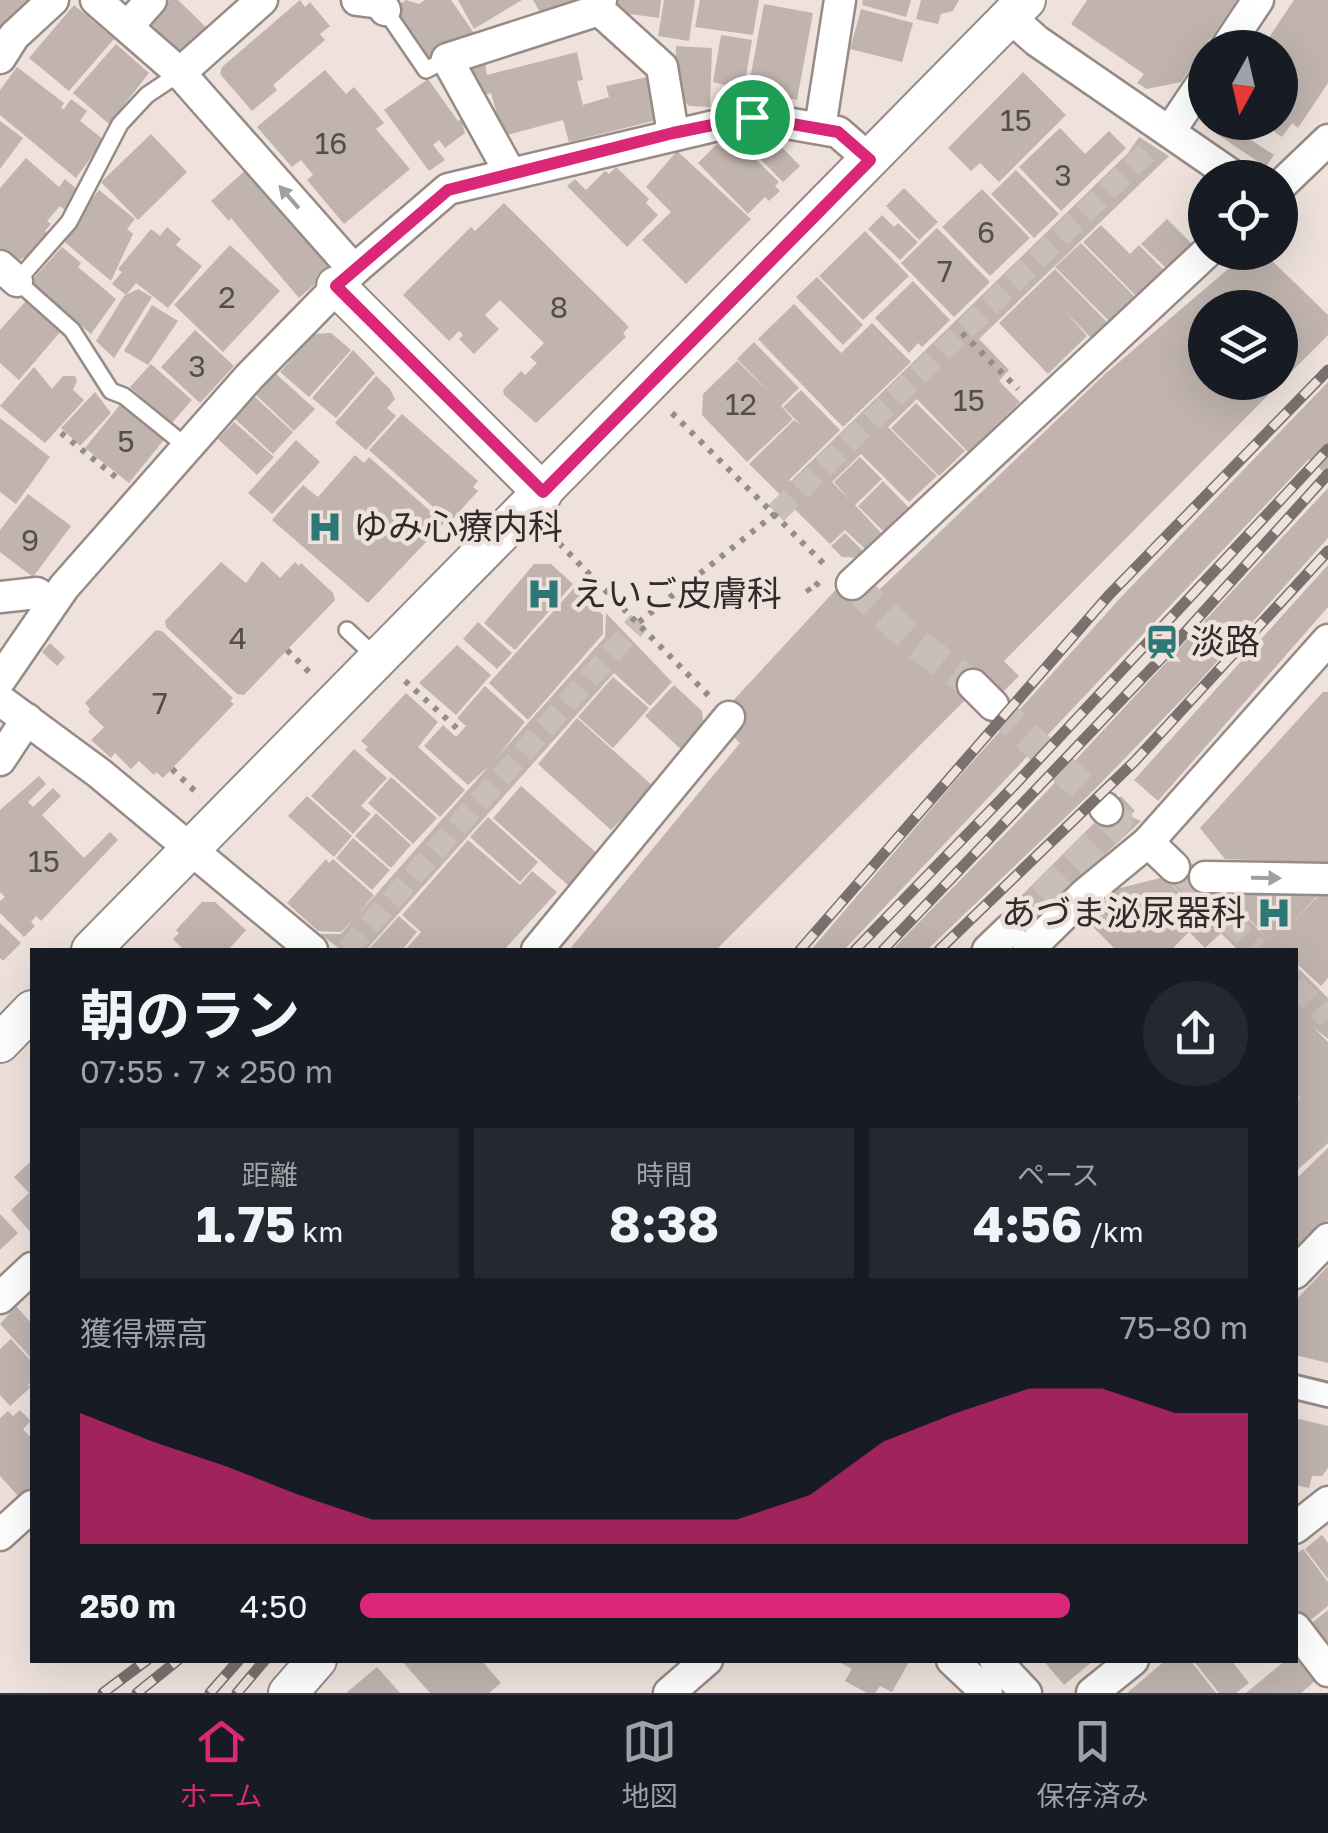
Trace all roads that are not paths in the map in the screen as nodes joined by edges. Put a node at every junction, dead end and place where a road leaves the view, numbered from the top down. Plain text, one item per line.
1 (53, 0) edge
2 (96, 0) edge
3 (151, 0) edge
4 (262, 0) edge
5 (1258, 0) edge
6 (831, 2) edge
7 (371, 5) edge
8 (600, 5) edge
9 (1018, 9) edge
10 (128, 26) junction
11 (1238, 30) edge
12 (0, 58) edge
13 (447, 59) junction
14 (180, 73) junction
15 (1188, 102) edge
16 (820, 128) junction
17 (673, 133) junction
18 (1162, 138) junction
19 (1328, 140) edge
20 (870, 160) junction
21 (1203, 160) edge
22 (1298, 169) edge
23 (510, 173) junction
24 (1188, 270) edge
25 (8, 274) edge
26 (345, 278) junction
27 (187, 447) junction
28 (543, 492) junction
29 (852, 584) road end
30 (0, 597) edge
31 (51, 603) junction
32 (347, 630) dead end
33 (1326, 645) edge
34 (391, 670) junction
35 (0, 680) edge
36 (0, 700) edge
37 (722, 710) road end
38 (27, 720) junction
39 (0, 760) edge
40 (1148, 842) junction
41 (190, 849) junction
42 (1174, 867) tunnel mouth
43 (1205, 877) dead end
44 (1328, 880) edge
45 (1009, 943) edge
46 (93, 948) edge
47 (310, 948) edge
48 (539, 948) edge
49 (1328, 1240) edge
50 (30, 1270) edge
51 (1298, 1270) edge
52 (0, 1298) edge
53 (1298, 1387) edge
54 (1328, 1394) edge
55 (1328, 1502) edge
56 (30, 1508) edge
57 (1298, 1526) edge
58 (0, 1535) edge
59 (1298, 1632) edge
60 (704, 1663) edge
61 (955, 1663) edge
62 (998, 1663) edge
63 (1128, 1663) edge
64 (1328, 1671) edge
65 (669, 1693) edge
66 (987, 1693) edge
67 (1026, 1693) edge
68 (1092, 1693) edge

1 - 12 street
2 - 10 street
3 - 10 street
4 - 14 street
5 - 11 street
6 - 16 street
7 - 13 lane
8 - 13 street
8 - 17 street
9 - 18 street
9 - 20 street
10 - 14 street
13 - 23 street
14 - 25 lane
26 -> 14 street
15 - 18 street
16 - 17 street
16 - 20 street
17 - 23 street
18 - 21 street
19 - 22 street
20 - 28 street
23 - 26 street
24 - 29 street
25 - 27 lane
26 - 27 street
26 - 28 street
27 - 31 street
28 - 34 street
30 - 31 street
31 - 35 street
32 - 34 lane
33 - 40 street
34 - 41 street
36 - 38 street
37 - 48 street
38 - 39 street
38 - 41 street
40 - 42 street
40 - 45 street
41 - 46 street
41 - 47 street
43 -> 44 street
49 - 51 street
50 - 52 street
53 - 54 street
55 - 57 street
56 - 58 street
59 - 64 street
60 - 65 street
61 - 66 street
62 - 67 street
63 - 68 street

